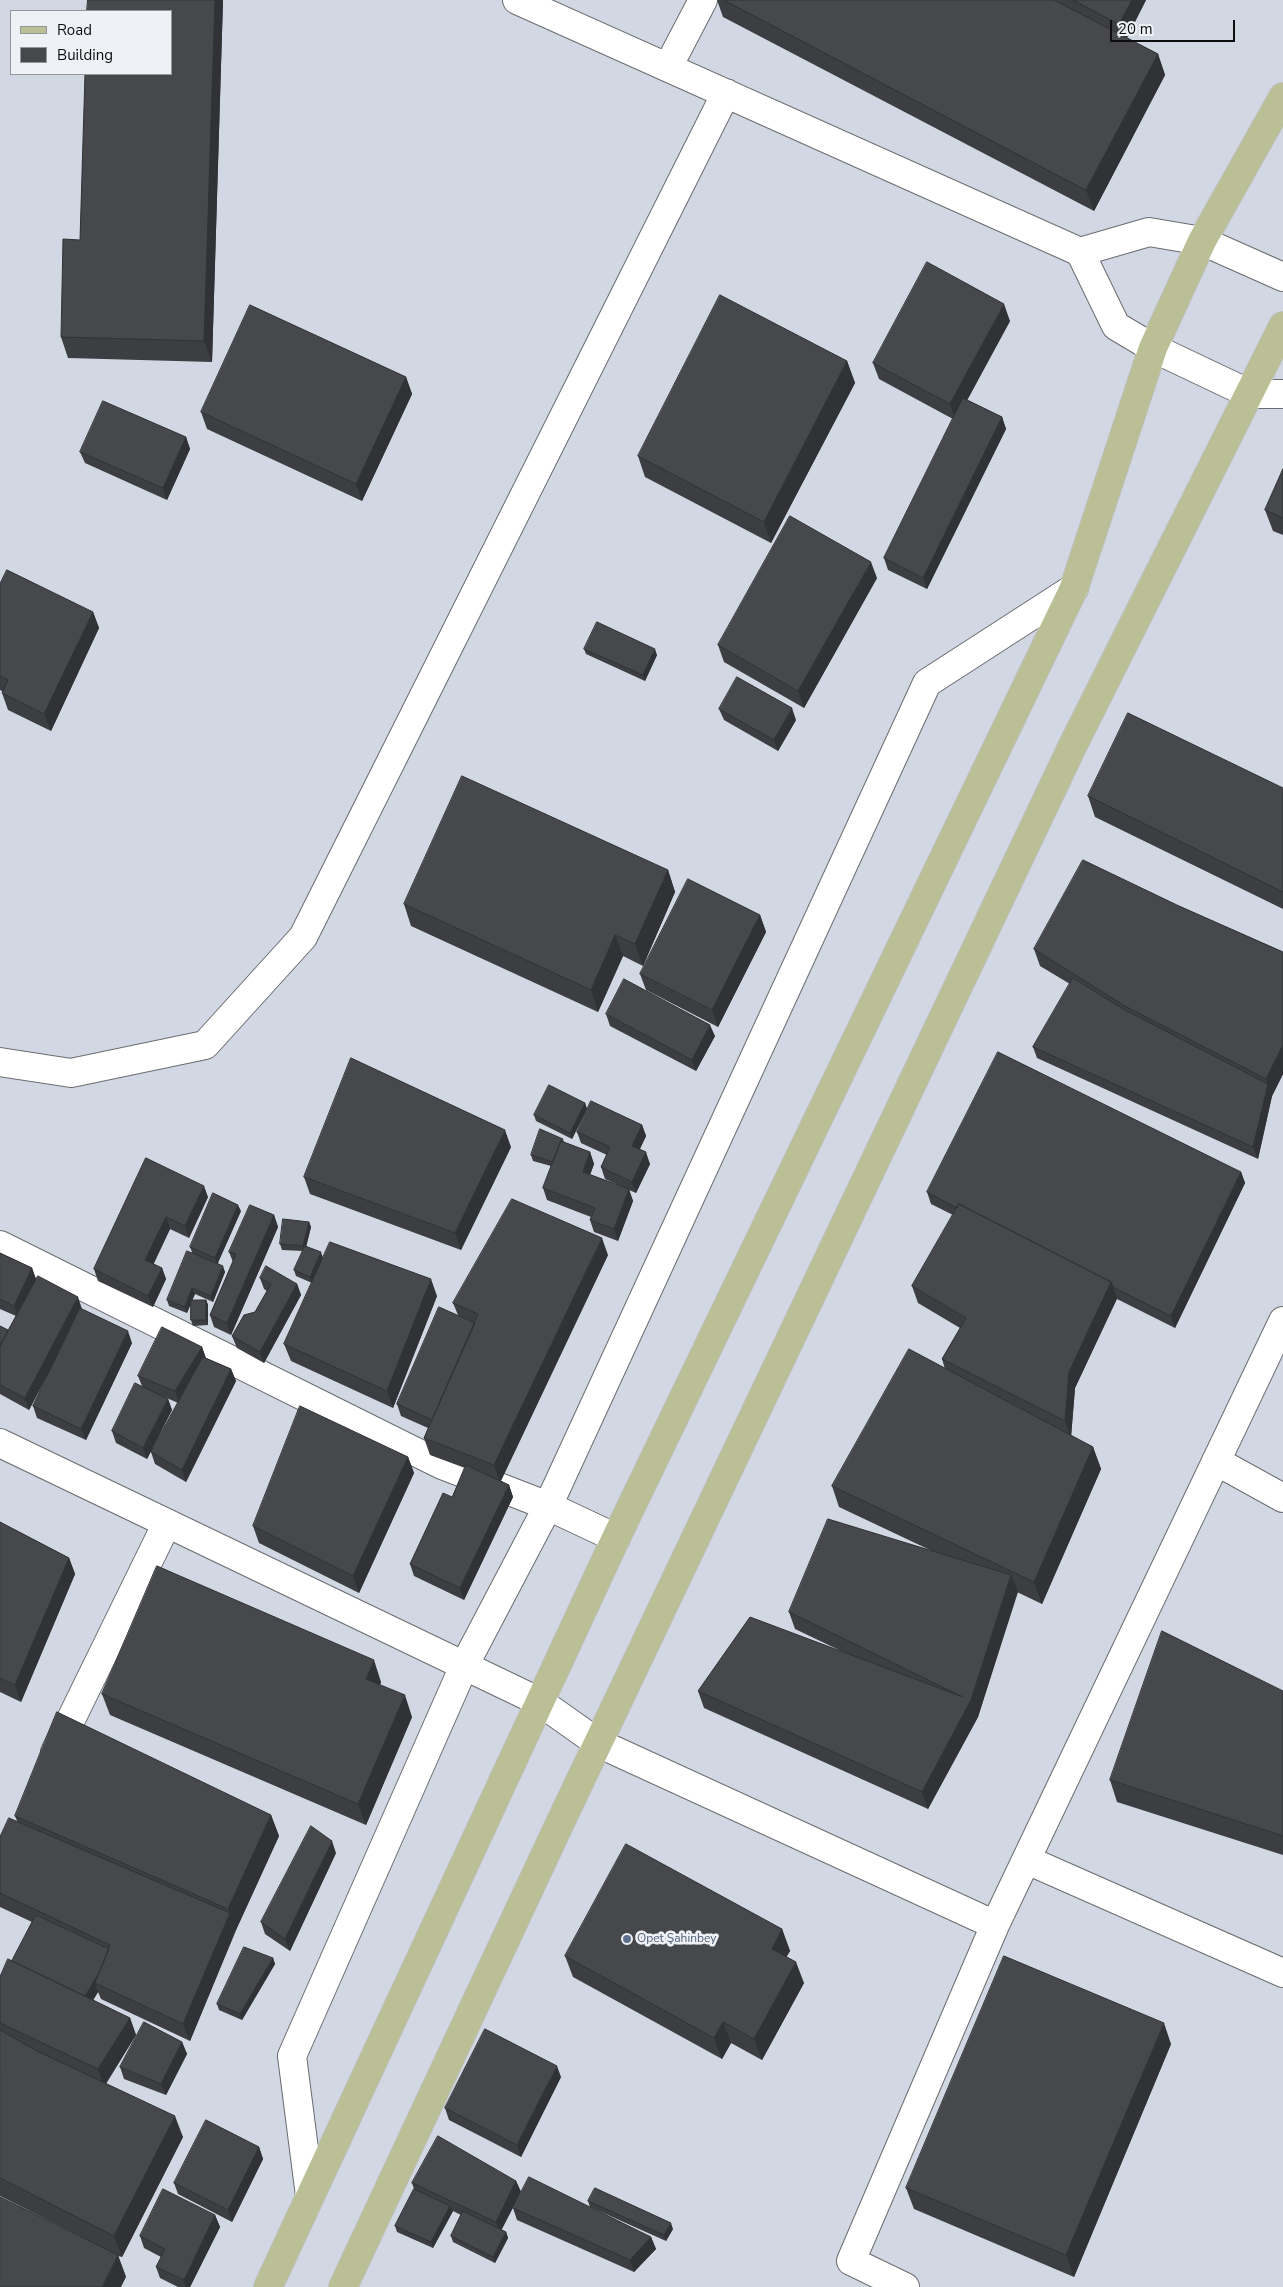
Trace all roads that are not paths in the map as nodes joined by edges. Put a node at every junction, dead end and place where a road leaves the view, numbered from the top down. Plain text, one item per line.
1 (518, 0) edge
2 (703, 0) edge
3 (668, 67) junction
4 (726, 92) junction
5 (1283, 97) edge
6 (1202, 241) junction
7 (1080, 252) junction
8 (1283, 277) edge
9 (1283, 326) edge
10 (1153, 348) junction
11 (1250, 394) junction
12 (1283, 394) edge
13 (1074, 588) junction
14 (0, 1062) edge
15 (0, 1245) edge
16 (1283, 1321) edge
17 (0, 1443) edge
18 (1216, 1461) junction
19 (1283, 1498) edge
20 (548, 1506) junction
21 (167, 1524) junction
22 (616, 1538) junction
23 (464, 1666) junction
24 (540, 1702) junction
25 (598, 1743) junction
26 (44, 1776) edge
27 (1026, 1860) junction
28 (995, 1925) junction
29 (1283, 1973) edge
30 (310, 2196) junction
31 (268, 2287) edge
32 (343, 2287) edge
33 (905, 2287) edge

1 - 3 street
2 - 3 street
3 - 4 street
4 - 7 street
4 - 14 street
5 - 6 main road
6 - 7 street
6 - 8 street
6 - 10 main road
7 - 10 street
9 - 11 main road
10 - 11 street
10 - 13 main road
11 - 12 street
11 - 25 main road
13 - 20 street
13 - 22 main road
15 - 20 street
16 - 18 street
17 - 21 street
18 - 19 street
18 - 27 street
20 - 22 street
20 - 23 street
21 - 23 street
21 - 26 street
22 - 24 main road
23 - 24 street
23 - 30 street
24 - 25 street
24 - 30 main road
25 - 28 street
25 - 32 main road
27 - 28 street
27 - 29 street
28 - 33 street
30 - 31 main road

